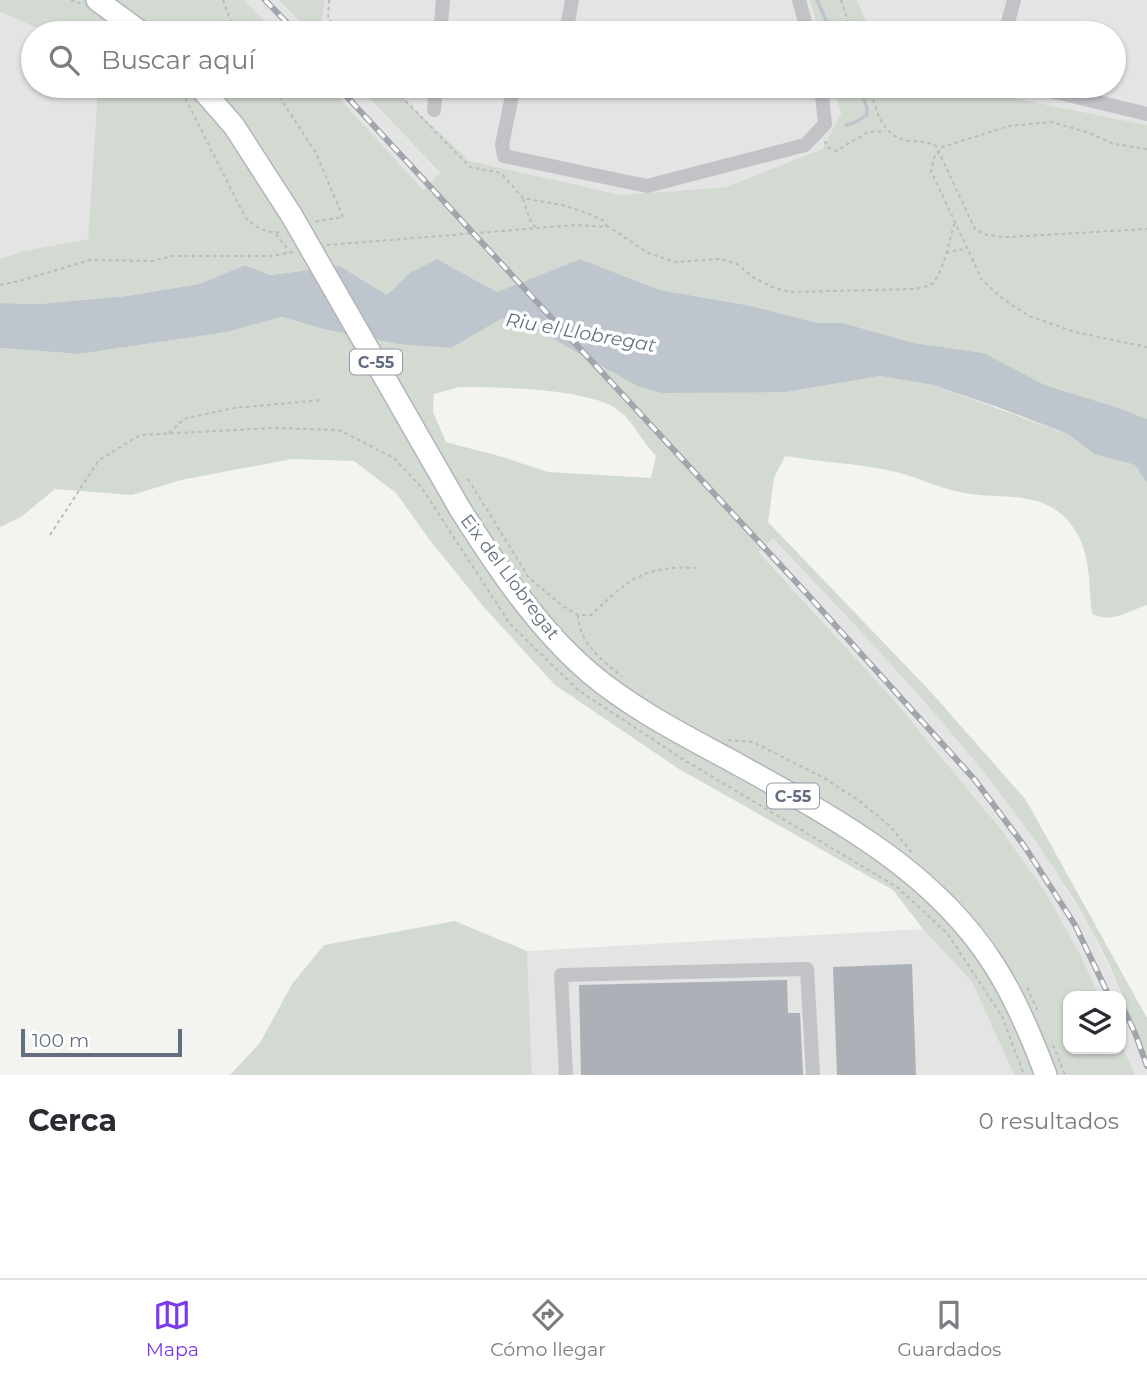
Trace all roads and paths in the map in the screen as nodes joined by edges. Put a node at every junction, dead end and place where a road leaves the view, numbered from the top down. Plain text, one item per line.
1 (97, 0) edge
2 (223, 0) edge
3 (329, 0) edge
4 (443, 0) edge
5 (572, 0) edge
6 (799, 0) edge
7 (841, 0) edge
8 (1014, 0) edge
9 (126, 21) edge
10 (231, 21) edge
11 (330, 21) edge
12 (441, 21) edge
13 (568, 21) edge
14 (805, 21) edge
15 (848, 21) edge
16 (1008, 21) edge
17 (185, 98) edge
18 (210, 98) edge
19 (280, 98) edge
20 (403, 98) edge
21 (435, 98) edge
22 (512, 98) edge
23 (822, 98) edge
24 (873, 98) edge
25 (1080, 98) edge
26 (434, 110) dead end
27 (1147, 114) edge
28 (825, 124) junction
29 (886, 131) junction
30 (1147, 149) edge
31 (940, 151) junction
32 (523, 198) junction
33 (955, 222) junction
34 (294, 224) junction
35 (609, 227) junction
36 (536, 228) junction
37 (1147, 229) edge
38 (275, 233) junction
39 (318, 247) dead end
40 (967, 248) junction
41 (297, 252) dead end
42 (286, 254) junction
43 (945, 254) junction
44 (0, 285) edge
45 (1147, 347) edge
46 (322, 400) dead end
47 (168, 434) junction
48 (468, 479) dead end
49 (50, 535) dead end
50 (698, 568) dead end
51 (1037, 1055) junction
52 (566, 1075) edge
53 (813, 1075) edge
54 (1024, 1075) edge
55 (1046, 1075) edge
56 (1054, 1075) edge

1 - 9 highway
2 - 10 path
3 - 11 path
4 - 12 street
5 - 13 street
6 - 14 street
7 - 15 path
8 - 16 street
17 - 38 path
18 - 34 highway, Eix del Llobregat / C-55
19 - 34 path
20 - 32 path
21 - 26 street
22 - 28 street
23 - 28 street
24 - 29 path
25 - 27 street
28 - 29 path
29 - 31 path
30 - 31 path
31 - 33 path
31 - 37 path
32 - 35 path
32 - 36 path
33 - 40 path
33 - 43 path
34 - 38 path
34 - 51 highway, Eix del Llobregat / C-55, bridge
35 - 36 path
35 - 43 path
36 - 39 path
38 - 42 path
40 - 43 path
40 - 45 path
41 - 42 path
42 - 44 path
46 - 47 path
47 - 49 path
47 - 54 path
48 - 50 path
51 - 55 highway, Eix del Llobregat / C-55
51 - 56 street
52 - 53 street

